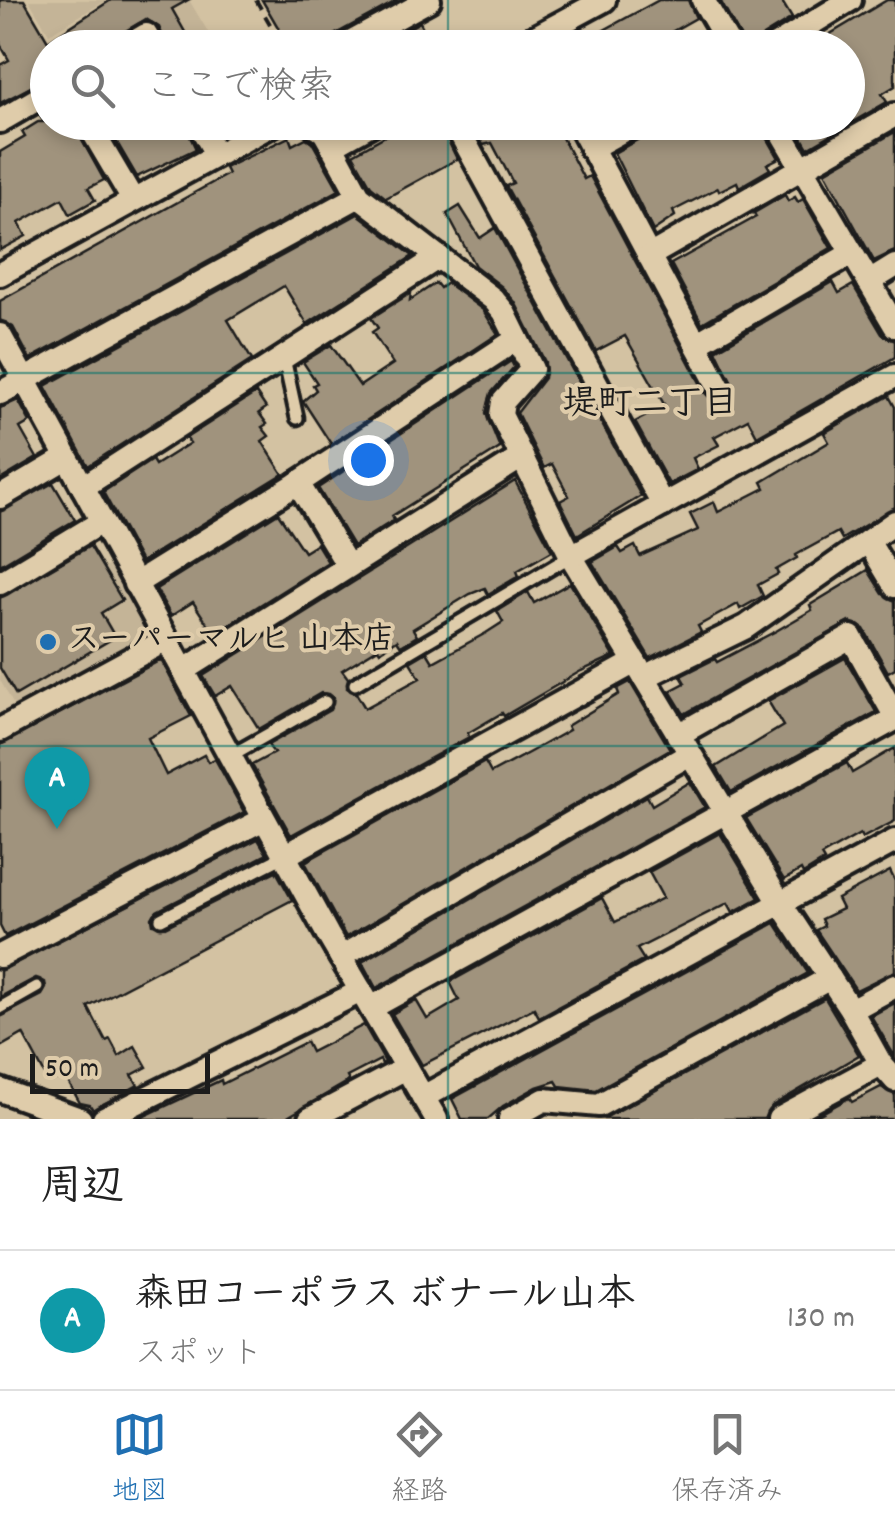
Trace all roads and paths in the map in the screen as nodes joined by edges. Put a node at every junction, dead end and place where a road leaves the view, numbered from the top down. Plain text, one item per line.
1 (256, 0) edge
2 (429, 0) edge
3 (604, 0) edge
4 (703, 0) edge
5 (850, 0) edge
6 (565, 9) edge
7 (274, 30) edge
8 (374, 30) edge
9 (543, 30) edge
10 (720, 30) edge
11 (801, 30) edge
12 (30, 104) edge
13 (895, 116) edge
14 (0, 121) edge
15 (865, 133) edge
16 (98, 140) edge
17 (208, 140) edge
18 (243, 140) edge
19 (327, 140) edge
20 (464, 140) edge
21 (587, 140) edge
22 (605, 140) edge
23 (786, 140) edge
24 (852, 140) edge
25 (591, 148) junction
26 (216, 154) junction
27 (802, 168) junction
28 (360, 196) junction
29 (133, 200) junction
30 (852, 253) junction
31 (648, 256) junction
32 (439, 257) junction
33 (895, 266) edge
34 (0, 274) edge
35 (869, 282) junction
36 (895, 326) edge
37 (0, 335) edge
38 (517, 339) junction
39 (696, 344) junction
40 (284, 358) junction
41 (895, 376) edge
42 (24, 380) junction
43 (719, 387) dead end
44 (0, 393) edge
45 (297, 418) dead end
46 (66, 458) junction
47 (522, 458) junction
48 (298, 483) junction
49 (82, 488) junction
50 (0, 497) edge
51 (662, 505) junction
52 (102, 522) junction
53 (895, 522) edge
54 (868, 541) junction
55 (571, 556) junction
56 (348, 566) junction
57 (0, 583) edge
58 (136, 584) junction
59 (895, 586) edge
60 (166, 640) junction
61 (640, 670) junction
62 (183, 671) junction
63 (355, 684) dead end
64 (888, 689) edge
65 (325, 702) dead end
66 (895, 718) edge
67 (0, 730) edge
68 (684, 745) junction
69 (230, 756) junction
70 (726, 812) junction
71 (264, 819) junction
72 (895, 841) edge
73 (284, 856) junction
74 (779, 902) junction
75 (160, 919) dead end
76 (0, 956) edge
77 (341, 957) junction
78 (830, 978) junction
79 (895, 986) edge
80 (37, 987) dead end
81 (366, 1000) junction
82 (0, 1008) edge
83 (851, 1010) junction
84 (406, 1068) junction
85 (888, 1072) edge
86 (0, 1090) edge
87 (423, 1097) junction
88 (80, 1119) edge
89 (104, 1119) edge
90 (310, 1119) edge
91 (436, 1119) edge
92 (510, 1119) edge
93 (779, 1119) edge

1 - 7 path
2 - 8 street
3 - 6 street
4 - 10 street
5 - 11 street
6 - 9 street
12 - 14 street
13 - 15 street
16 - 29 street
17 - 26 street
18 - 26 street
19 - 28 street
20 - 51 street
21 - 25 street
22 - 25 street
23 - 27 street
24 - 27 street
25 - 31 street
26 - 29 street
27 - 30 street
27 - 31 street
28 - 32 street
28 - 42 street
29 - 34 street
30 - 35 street
30 - 39 street
31 - 39 street
32 - 38 street
32 - 40 street
33 - 35 street
35 - 36 street
37 - 42 street
38 - 47 street
38 - 48 street
39 - 43 street
40 - 45 lane
40 - 49 street
41 - 51 street
42 - 44 street
42 - 46 street
46 - 49 street
46 - 50 street
47 - 55 street
47 - 56 street
48 - 56 street
48 - 58 street
49 - 52 street
51 - 55 street
52 - 57 street
52 - 58 street
53 - 54 street
54 - 59 street
54 - 61 street
55 - 61 street
55 - 63 lane
56 - 62 street
58 - 60 street
60 - 62 street
60 - 67 street
61 - 68 street
61 - 73 street
62 - 69 street
64 - 66 street
64 - 68 street
65 - 69 lane
66 - 70 street
68 - 70 street
68 - 77 street
69 - 71 street
70 - 74 street
70 - 81 street
71 - 73 street
71 - 76 street
72 - 74 street
73 - 75 lane
73 - 77 street
74 - 78 street
74 - 87 street
77 - 81 street
78 - 83 street
78 - 92 street
79 - 83 street
80 - 82 lane
81 - 84 street
81 - 89 street
83 - 85 street
84 - 87 street
84 - 90 street
85 - 93 street
86 - 88 street
87 - 91 street

